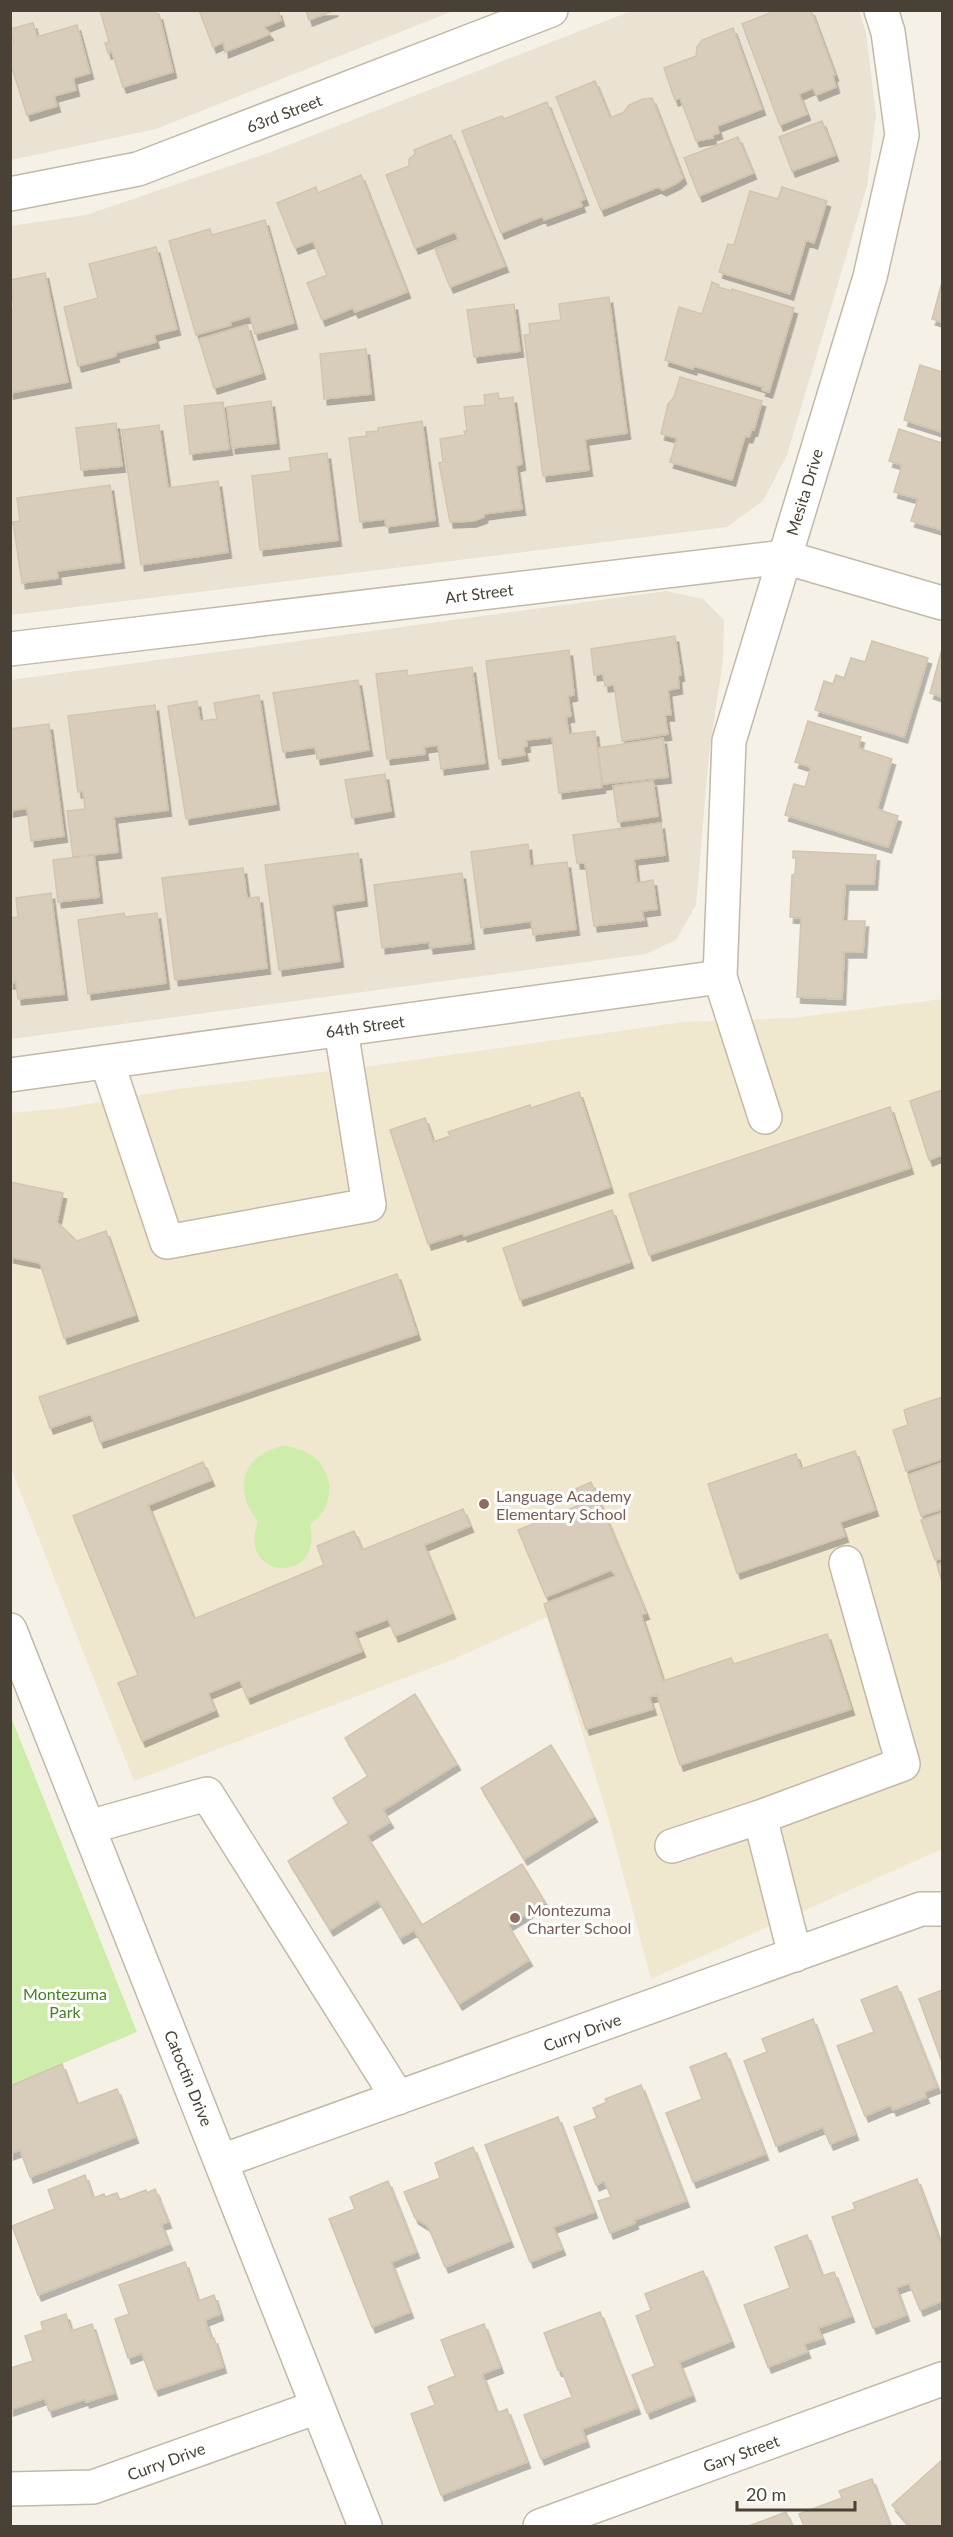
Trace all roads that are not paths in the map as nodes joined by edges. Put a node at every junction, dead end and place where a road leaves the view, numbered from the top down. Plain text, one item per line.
1 (551, 10) edge
2 (881, 10) edge
3 (10, 194) edge
4 (783, 557) junction
5 (942, 603) edge
6 (10, 649) edge
7 (720, 977) junction
8 (341, 1030) junction
9 (107, 1062) junction
10 (10, 1075) edge
11 (765, 1117) dead end
12 (846, 1563) dead end
13 (10, 1630) edge
14 (760, 1816) junction
15 (89, 1827) junction
16 (672, 1846) dead end
17 (942, 1909) edge
18 (795, 1955) junction
19 (398, 2098) junction
20 (222, 2161) junction
21 (942, 2379) edge
22 (317, 2407) junction
23 (10, 2489) edge
24 (365, 2526) edge
25 (540, 2526) edge

1 - 3 street, 63rd Street
2 - 4 street, Mesita Drive
4 - 5 street, Art Street
4 - 6 street, Art Street
4 - 7 street, Mesita Drive
7 - 8 street, 64th Street
7 - 11 street
8 - 9 street, 64th Street
8 - 9 street
9 - 10 street, 64th Street
12 - 14 street
13 - 15 street, Catoctin Drive
14 - 16 street
14 - 18 street
15 - 19 street
15 - 20 street, Catoctin Drive
17 - 18 street, Curry Drive
18 - 19 street, Curry Drive
19 - 20 street, Curry Drive
20 - 22 street, Catoctin Drive
21 - 25 street, Gary Street
22 - 23 street, Curry Drive
22 - 24 street, Catoctin Drive

